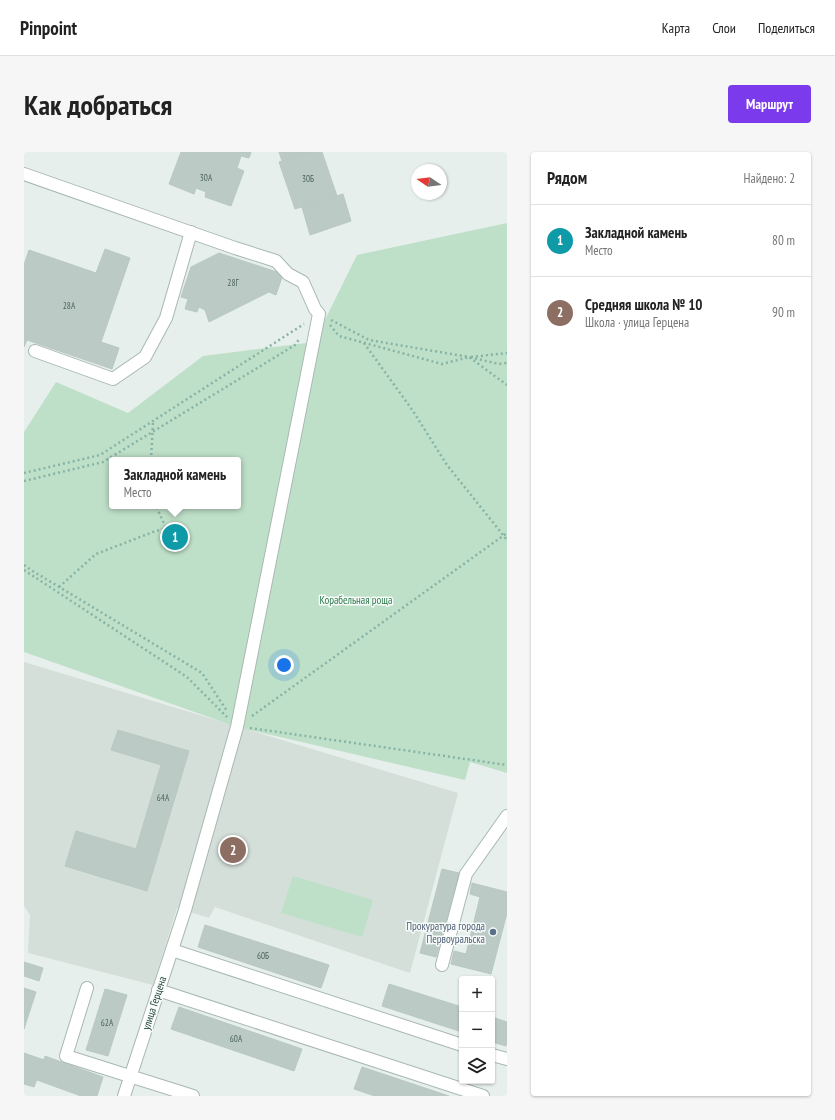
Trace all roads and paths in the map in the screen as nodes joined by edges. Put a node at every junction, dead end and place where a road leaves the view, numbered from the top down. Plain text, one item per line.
1 (24, 174) edge
2 (191, 232) junction
3 (319, 314) junction
4 (305, 333) dead end
5 (364, 343) junction
6 (35, 351) dead end
7 (507, 353) edge
8 (469, 357) junction
9 (507, 363) edge
10 (507, 385) edge
11 (153, 421) junction
12 (152, 432) junction
13 (111, 457) edge
14 (151, 457) edge
15 (109, 458) edge
16 (24, 473) edge
17 (24, 481) edge
18 (157, 509) edge
19 (507, 533) edge
20 (504, 535) junction
21 (507, 540) edge
22 (24, 565) edge
23 (59, 587) junction
24 (237, 727) junction
25 (507, 816) edge
26 (172, 950) junction
27 (442, 965) dead end
28 (87, 988) dead end
29 (158, 990) junction
30 (459, 1044) edge
31 (495, 1055) edge
32 (507, 1060) edge
33 (130, 1076) junction
34 (124, 1096) edge
35 (193, 1096) edge
36 (483, 1096) edge

1 - 2 street
2 - 3 street
2 - 6 street
3 - 5 path
3 - 8 path
3 - 11 path
3 - 24 street, улица Герцена
4 - 12 path
5 - 8 path
5 - 20 path
7 - 8 path
8 - 9 path
8 - 10 path
11 - 12 path
11 - 16 path
12 - 13 path
12 - 14 path
15 - 17 path
18 - 23 path
19 - 20 path
20 - 21 path
20 - 24 path
22 - 23 path
23 - 24 path
24 - 26 street, улица Герцена
25 - 27 street
26 - 29 street, улица Герцена
26 - 30 street
28 - 33 street
29 - 33 street, улица Герцена
29 - 36 street
31 - 32 street
33 - 34 street, улица Герцена
33 - 35 street

